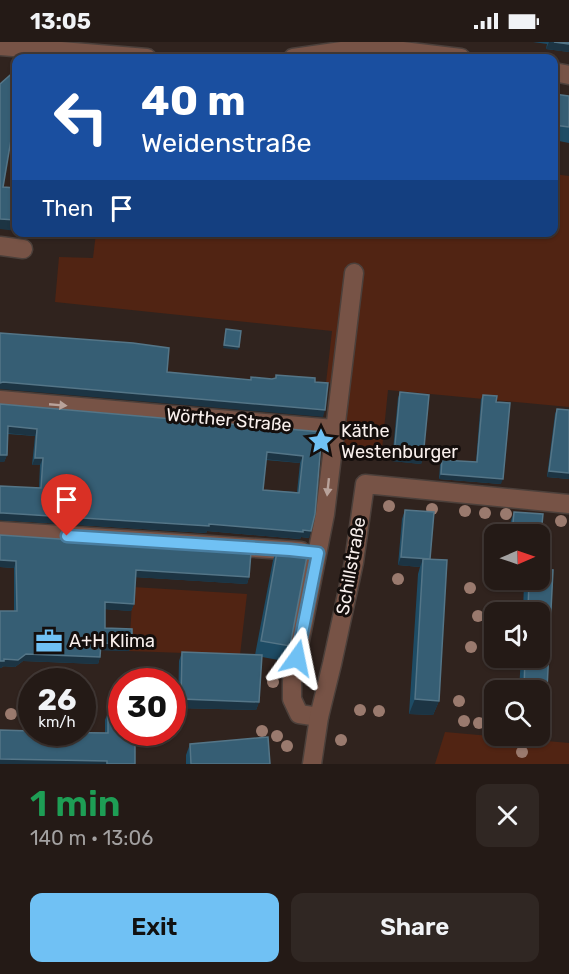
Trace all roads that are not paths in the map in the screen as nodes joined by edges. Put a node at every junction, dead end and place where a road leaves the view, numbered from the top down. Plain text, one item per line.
1 (0, 46) edge
2 (125, 49) edge
3 (333, 54) edge
4 (428, 54) edge
5 (0, 246) edge
6 (23, 249) dead end
7 (354, 273) dead end
8 (0, 400) edge
9 (334, 429) junction
10 (569, 504) edge
11 (0, 531) edge
12 (318, 553) junction
13 (319, 717) junction
14 (312, 764) edge

1 - 2 street
3 - 4 street
5 - 6 street
7 - 9 street
8 -> 9 street, Wörther Straße
9 -> 12 street
10 - 13 street, Schillstraße
11 - 12 street
12 - 13 street, Schillstraße
13 - 14 street, Schillstraße

